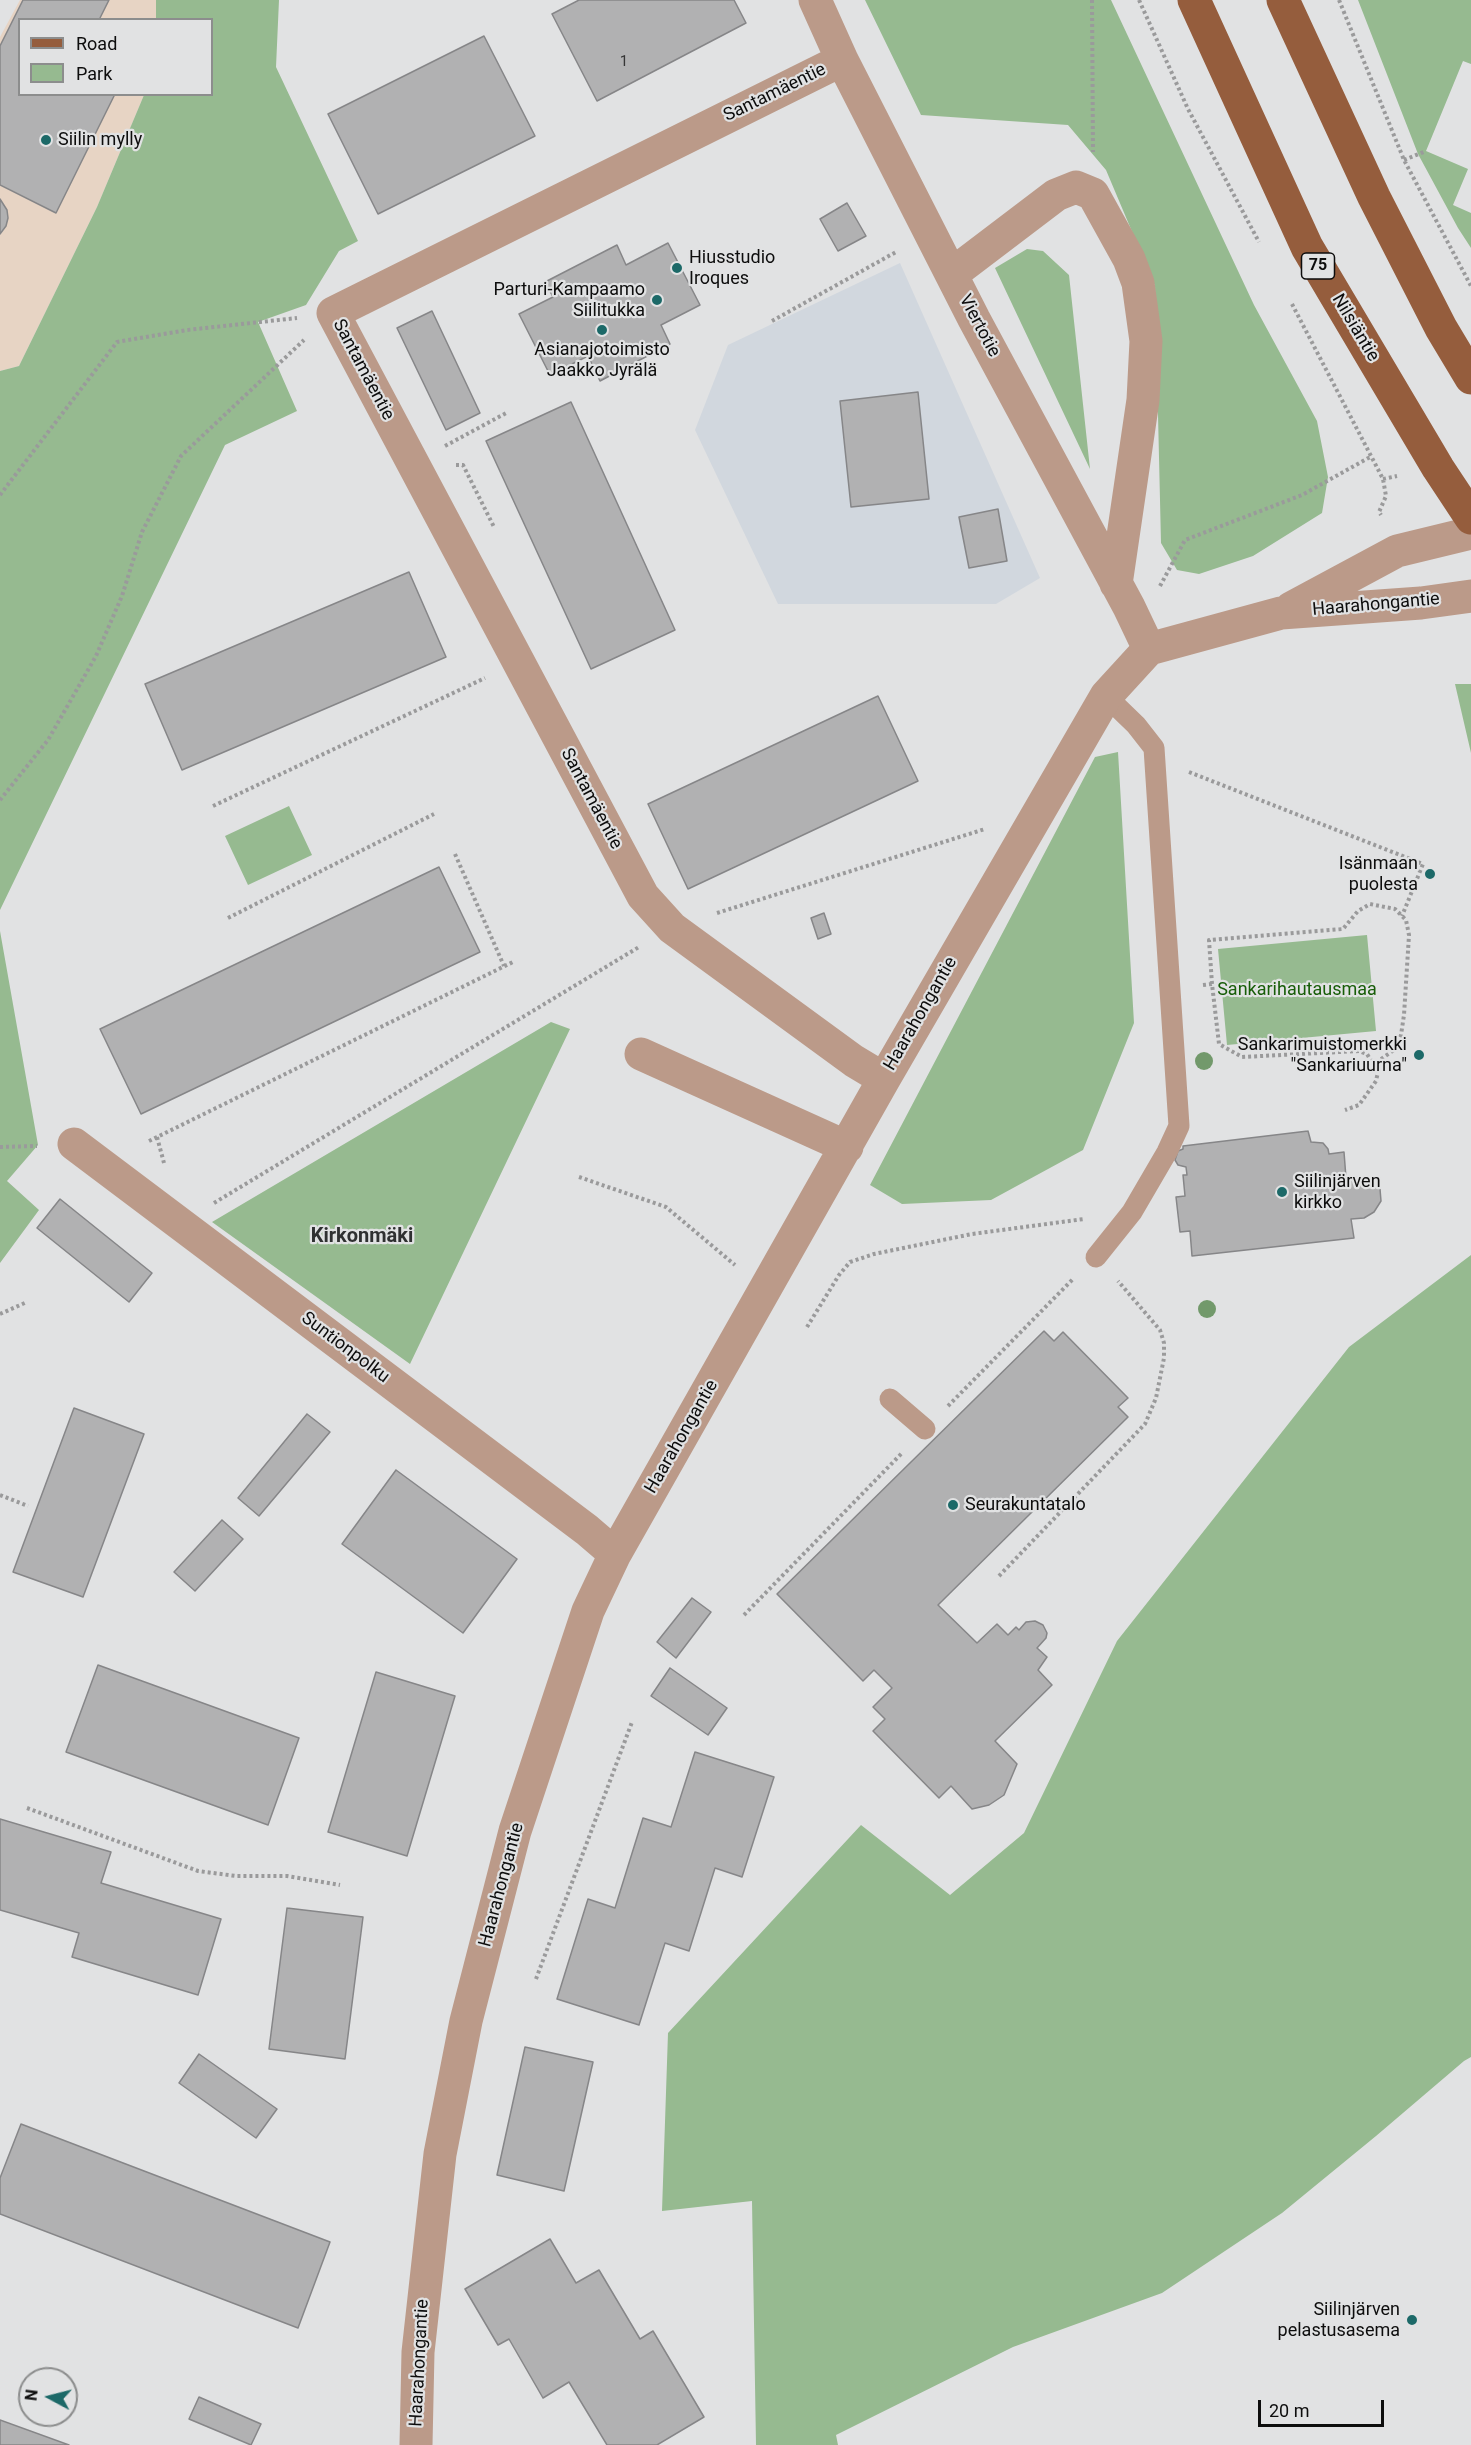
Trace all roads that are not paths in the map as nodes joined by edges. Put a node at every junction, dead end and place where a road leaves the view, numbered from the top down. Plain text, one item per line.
1 (815, 0) edge
2 (1194, 0) edge
3 (1283, 0) edge
4 (842, 60) junction
5 (952, 274) junction
6 (1471, 378) edge
7 (1471, 518) edge
8 (1471, 533) edge
9 (1116, 584) junction
10 (1471, 596) edge
11 (1281, 613) junction
12 (1149, 649) junction
13 (1106, 696) junction
14 (641, 1054) dead end
15 (884, 1079) junction
16 (74, 1144) dead end
17 (847, 1147) junction
18 (1096, 1257) road end
19 (890, 1399) dead end
20 (926, 1429) dead end
21 (615, 1554) junction
22 (416, 2445) edge

1 - 4 street, Viertotie
2 - 7 main road, Nilsiäntie / 75
3 - 6 main road
4 - 5 street, Viertotie
4 - 15 street, Santamäentie
5 - 9 street, Viertotie
5 - 9 street
8 - 11 street, Haarahongantie
9 - 12 street, Viertotie
10 - 11 street, Haarahongantie
11 - 12 street, Haarahongantie
12 - 13 street, Haarahongantie
13 - 15 street, Haarahongantie
13 - 18 lane
14 - 17 street
15 - 17 street, Haarahongantie
16 - 21 street, Suntionpolku
17 - 21 street, Haarahongantie
19 - 20 lane
21 - 22 street, Haarahongantie

